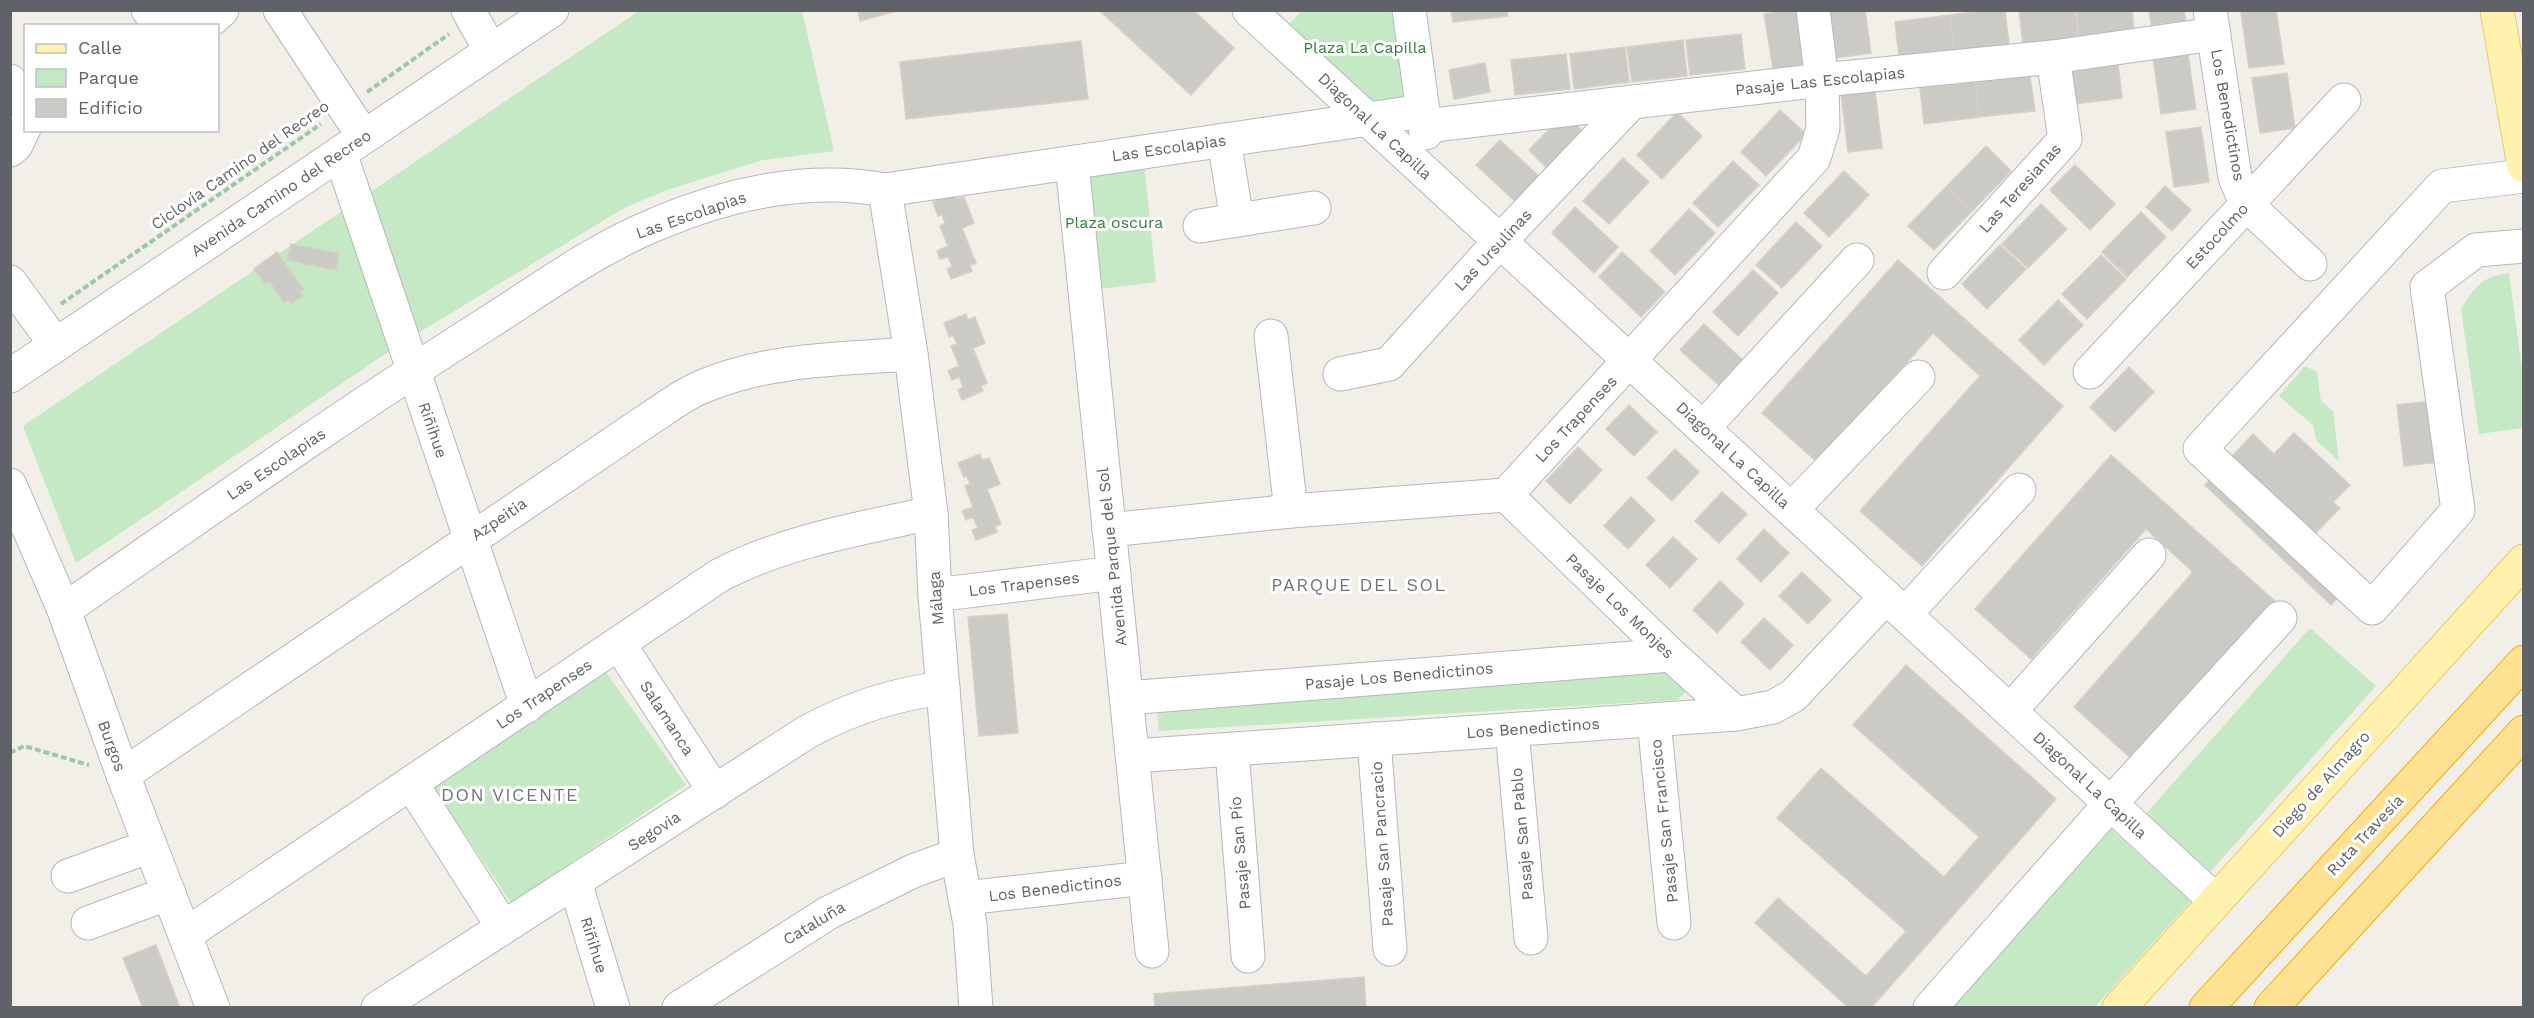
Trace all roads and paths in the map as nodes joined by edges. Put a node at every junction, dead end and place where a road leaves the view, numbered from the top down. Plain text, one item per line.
1 (148, 10) edge
2 (222, 10) edge
3 (280, 10) edge
4 (552, 10) edge
5 (1249, 10) edge
6 (1409, 10) edge
7 (1813, 10) edge
8 (2497, 10) edge
9 (470, 14) edge
10 (2212, 22) edge
11 (169, 24) edge
12 (190, 24) edge
13 (491, 51) junction
14 (2053, 57) junction
15 (2515, 70) edge
16 (1822, 80) junction
17 (10, 81) edge
18 (2344, 100) dead end
19 (24, 101) edge
20 (1632, 102) junction
21 (345, 108) junction
22 (1424, 118) junction
23 (1368, 119) junction
24 (24, 128) edge
25 (1224, 140) junction
26 (352, 145) junction
27 (10, 150) edge
28 (1072, 163) junction
29 (2523, 166) edge
30 (2523, 176) edge
31 (1432, 179) junction
32 (885, 190) junction
33 (2246, 204) junction
34 (1314, 208) dead end
35 (1237, 220) junction
36 (1200, 226) dead end
37 (1500, 241) junction
38 (2523, 246) edge
39 (1857, 260) dead end
40 (2310, 264) dead end
41 (1944, 273) dead end
42 (10, 282) edge
43 (47, 332) junction
44 (1271, 336) dead end
45 (911, 354) junction
46 (1630, 361) junction
47 (413, 370) junction
48 (2090, 372) dead end
49 (1340, 374) dead end
50 (10, 376) edge
51 (1918, 376) dead end
52 (1703, 428) junction
53 (10, 485) edge
54 (2019, 490) dead end
55 (1506, 495) junction
56 (1792, 510) junction
57 (1292, 511) junction
58 (931, 513) junction
59 (1109, 530) junction
60 (470, 539) junction
61 (2149, 555) dead end
62 (2523, 561) edge
63 (1114, 573) junction
64 (935, 595) junction
65 (1895, 605) junction
66 (64, 610) junction
67 (2280, 618) dead end
68 (619, 644) junction
69 (1671, 655) junction
70 (2523, 662) edge
71 (943, 688) junction
72 (1127, 698) junction
73 (527, 706) junction
74 (2010, 711) junction
75 (1736, 714) junction
76 (1654, 720) junction
77 (1512, 730) junction
78 (2523, 732) edge
79 (1374, 740) junction
80 (1232, 750) junction
81 (10, 753) edge
82 (1133, 756) junction
83 (123, 775) junction
84 (411, 783) junction
85 (715, 792) junction
86 (2110, 804) junction
87 (150, 846) junction
88 (957, 855) junction
89 (68, 876) dead end
90 (1145, 878) junction
91 (575, 882) junction
92 (169, 893) junction
93 (965, 898) junction
94 (2216, 901) junction
95 (88, 923) dead end
96 (1674, 923) dead end
97 (503, 927) junction
98 (185, 935) junction
99 (1531, 938) dead end
100 (1390, 949) dead end
101 (1152, 951) dead end
102 (1248, 956) dead end
103 (213, 1008) edge
104 (378, 1008) edge
105 (614, 1008) edge
106 (679, 1008) edge
107 (976, 1008) edge
108 (1930, 1008) edge
109 (2119, 1008) edge
110 (2206, 1008) edge
111 (2271, 1008) edge

1 - 11 street
2 - 12 street
3 - 21 street, Riñihue
4 - 13 street, Avenida Camino del Recreo
5 - 23 street, Diagonal La Capilla
6 - 22 street
7 - 16 street, Los Trapenses
8 - 15 main road
9 - 13 street
9 - 21 path, Ciclovía Camino del Recreo
10 - 14 street, Pasaje Las Escolapias
10 - 33 street, Los Benedictinos
13 - 26 street, Avenida Camino del Recreo
14 - 16 street, Pasaje Las Escolapias
14 - 41 street, Las Teresianas
15 - 29 main road
16 - 20 street, Pasaje Las Escolapias
16 - 46 street, Los Trapenses
17 - 19 street
18 - 33 street, Estocolmo
20 - 22 street, Pasaje Las Escolapias
20 - 37 street, Las Ursulinas
21 - 26 street, Riñihue
21 - 43 path, Ciclovía Camino del Recreo
22 - 23 street, Las Escolapias
22 - 31 street
23 - 25 street, Las Escolapias
23 - 31 street, Diagonal La Capilla
24 - 27 street
25 - 28 street, Las Escolapias
25 - 35 street
26 - 43 street, Avenida Camino del Recreo
26 - 47 street, Riñihue
28 - 32 street, Las Escolapias
28 - 59 street, Avenida Parque del Sol
30 - 38 street
31 - 37 street, Diagonal La Capilla
32 - 45 street, Málaga
32 - 47 street, Las Escolapias
33 - 40 street, Los Benedictinos
33 - 48 street, Estocolmo
34 - 35 street
35 - 36 street
37 - 46 street, Diagonal La Capilla
37 - 49 street, Las Ursulinas
39 - 52 street
42 - 43 street
43 - 50 street, Avenida Camino del Recreo
44 - 57 street
45 - 58 street, Málaga
45 - 60 street, Azpeitia
46 - 52 street, Diagonal La Capilla
46 - 55 street, Los Trapenses
47 - 60 street, Riñihue
47 - 66 street, Las Escolapias
51 - 56 street
52 - 56 street, Diagonal La Capilla
53 - 66 street, Burgos
54 - 65 street, Los Benedictinos
55 - 57 street
55 - 69 street, Pasaje Los Monjes
56 - 65 street, Diagonal La Capilla
57 - 59 street
58 - 64 street, Málaga
58 - 68 street, Los Trapenses
59 - 63 street, Avenida Parque del Sol
60 - 73 street, Riñihue
60 - 83 street, Azpeitia
61 - 74 street
62 - 94 main road, Diego de Almagro
63 - 64 street, Los Trapenses
63 - 72 street, Avenida Parque del Sol
64 - 71 street, Málaga
65 - 74 street, Diagonal La Capilla
65 - 75 street, Los Benedictinos
66 - 83 street, Burgos
67 - 86 street
68 - 73 street, Los Trapenses
68 - 85 street, Salamanca
69 - 72 street, Pasaje Los Benedictinos
69 - 75 street, Pasaje Los Monjes
70 - 110 highway, Ruta Travesía
71 - 85 street, Segovia
71 - 88 street, Málaga
72 - 82 street, Avenida Parque del Sol
73 - 84 street, Los Trapenses
74 - 86 street, Diagonal La Capilla
75 - 76 street, Los Benedictinos
76 - 77 street, Los Benedictinos
76 - 96 street, Pasaje San Francisco
77 - 79 street, Los Benedictinos
77 - 99 street, Pasaje San Pablo
78 - 111 highway
79 - 80 street, Los Benedictinos
79 - 100 street, Pasaje San Pancracio
80 - 82 street, Los Benedictinos
80 - 102 street, Pasaje San Pío
81 - 83 path
82 - 90 street, Avenida Parque del Sol
83 - 87 street, Burgos
84 - 97 street
84 - 98 street, Los Trapenses
85 - 91 street, Segovia
86 - 94 street, Diagonal La Capilla
86 - 108 street
87 - 89 street
87 - 92 street, Burgos
88 - 93 street, Málaga
88 - 106 street, Cataluña
90 - 93 street, Los Benedictinos
90 - 101 street, Avenida Parque del Sol
91 - 97 street, Segovia
91 - 105 street, Riñihue
92 - 95 street
92 - 98 street, Burgos
93 - 107 street, Málaga
94 - 109 main road, Diego de Almagro
97 - 104 street, Segovia
98 - 103 street, Burgos

